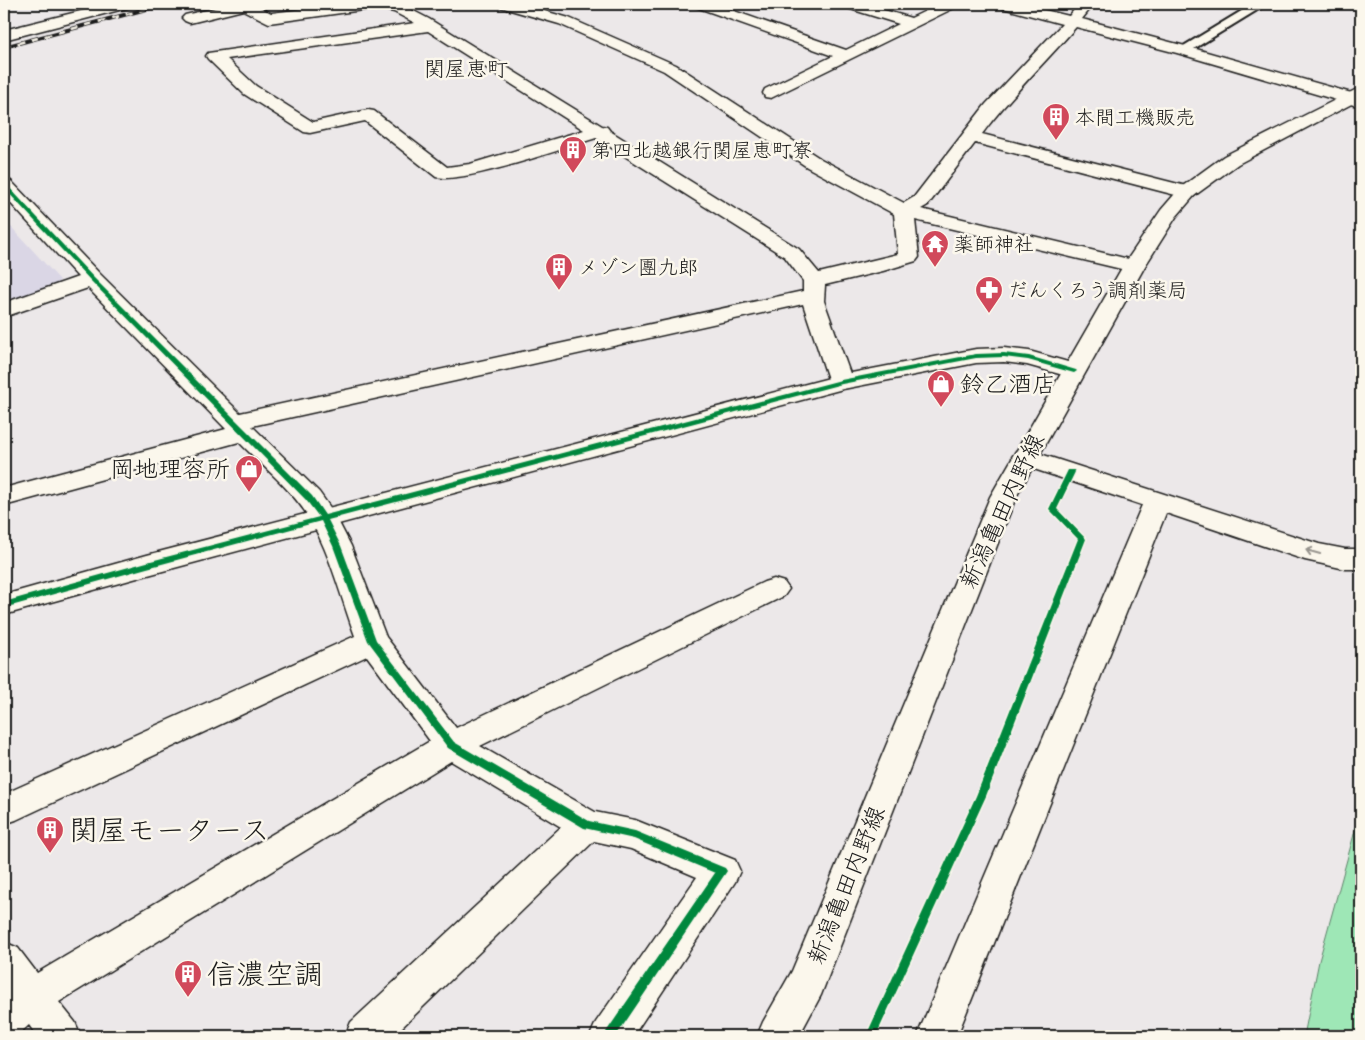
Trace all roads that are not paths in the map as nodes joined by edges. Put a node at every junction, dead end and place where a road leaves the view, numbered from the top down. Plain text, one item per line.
1 (126, 4) edge
2 (378, 4) edge
3 (505, 4) edge
4 (701, 4) edge
5 (849, 4) edge
6 (951, 4) edge
7 (1005, 4) edge
8 (1087, 4) edge
9 (1261, 4) edge
10 (190, 18) dead end
11 (1073, 20) junction
12 (912, 23) junction
13 (430, 26) junction
14 (4, 35) edge
15 (1183, 50) junction
16 (846, 55) junction
17 (771, 93) dead end
18 (1357, 97) edge
19 (601, 131) junction
20 (970, 136) junction
21 (4, 186) edge
22 (1187, 192) junction
23 (904, 211) junction
24 (1134, 266) junction
25 (92, 279) junction
26 (813, 288) junction
27 (4, 310) edge
28 (1074, 371) junction
29 (841, 382) junction
30 (240, 427) junction
31 (1025, 457) junction
32 (4, 497) edge
33 (1158, 500) junction
34 (324, 519) junction
35 (1361, 559) edge
36 (774, 589) dead end
37 (4, 605) edge
38 (372, 641) junction
39 (451, 745) junction
40 (4, 810) edge
41 (587, 825) junction
42 (4, 960) edge
43 (18, 1010) edge
44 (61, 1036) edge
45 (365, 1036) edge
46 (610, 1036) edge
47 (777, 1036) edge
48 (937, 1036) edge

1 - 14 street
2 - 10 street
2 - 13 street
3 - 23 street
4 - 16 street
5 - 12 street
6 - 12 street
7 - 11 street
8 - 11 street
9 - 15 lane
11 - 15 street
11 - 20 street
12 - 16 street
13 - 19 street
13 - 19 street
15 - 18 street
16 - 17 street
18 - 22 street, 新潟亀田内野線
19 - 26 street
20 - 22 street
20 - 23 street
21 - 25 street
22 - 24 street, 新潟亀田内野線
23 - 24 street
23 - 26 street
24 - 28 street, 新潟亀田内野線
25 - 27 street
25 - 30 street
26 - 29 street
26 - 30 street
28 - 29 street
28 - 31 street, 新潟亀田内野線
29 - 34 street
30 - 32 street
30 - 34 street
31 - 33 street
31 - 47 street, 新潟亀田内野線
35 -> 33 street
33 - 48 street
34 - 37 street
34 - 38 street
36 - 39 street
38 - 39 street
38 - 40 street
39 - 41 street
39 - 43 street
41 - 45 street
41 - 46 street
42 - 43 street
43 - 44 street

